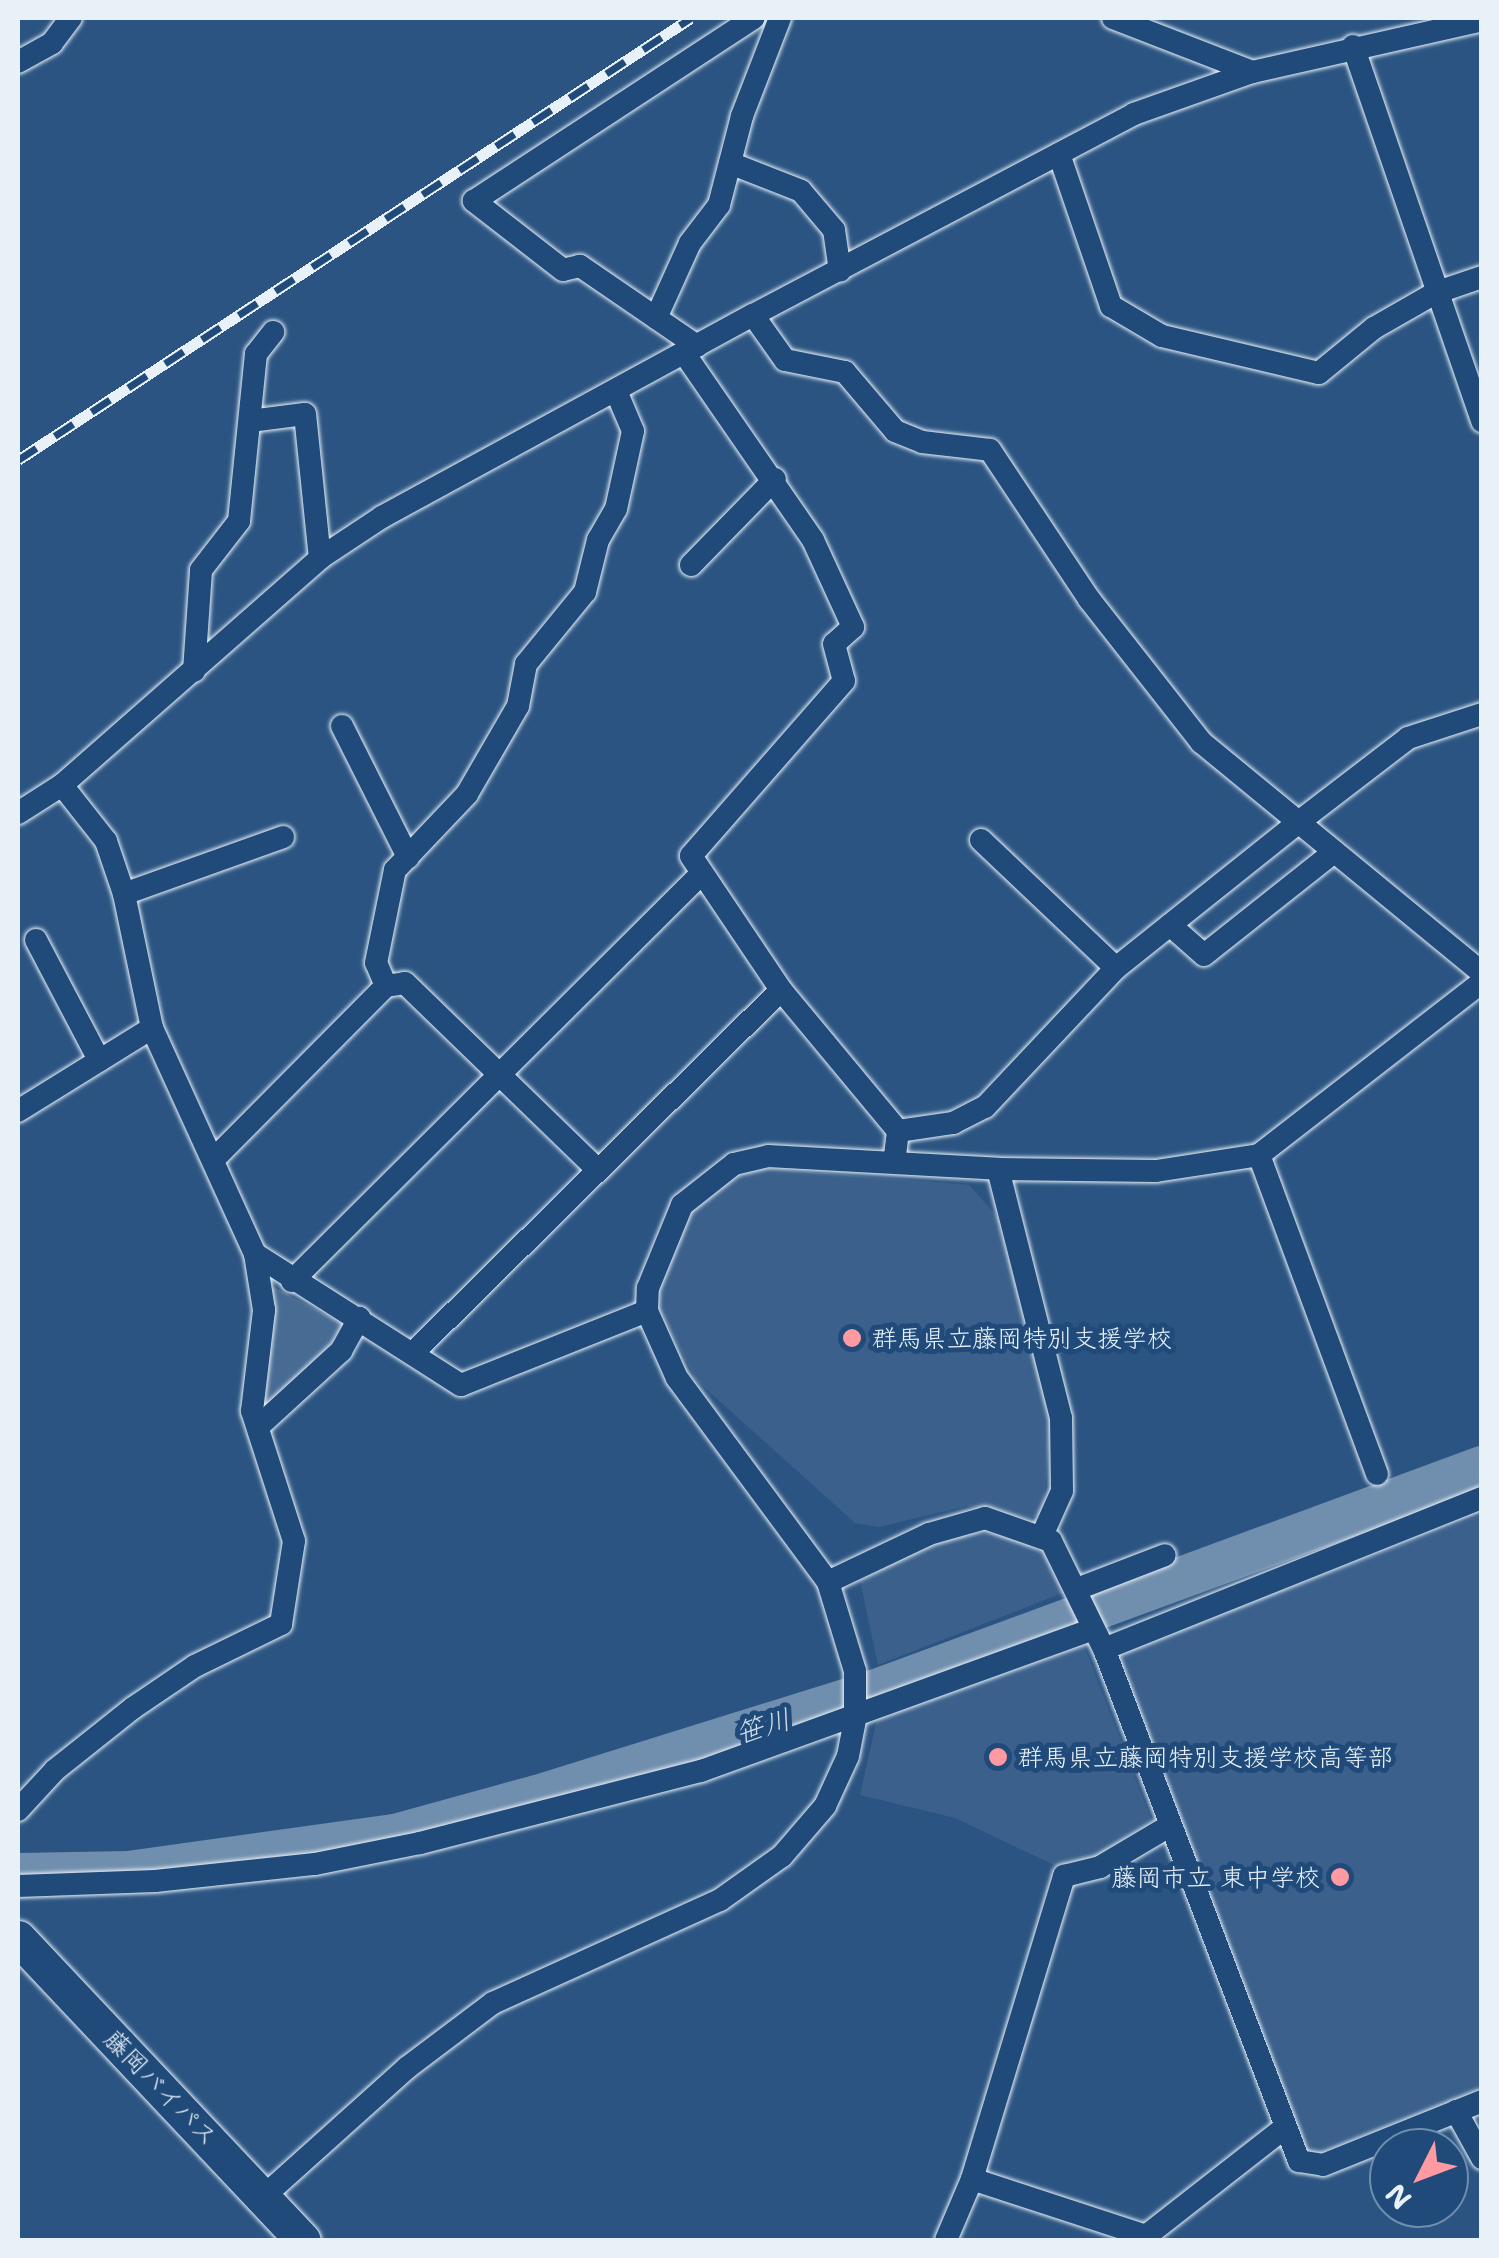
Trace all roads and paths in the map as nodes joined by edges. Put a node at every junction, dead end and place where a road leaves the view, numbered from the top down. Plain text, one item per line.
1 (71, 18) edge
2 (754, 18) edge
3 (780, 18) edge
4 (1113, 18) edge
5 (1482, 20) edge
6 (1353, 46) junction
7 (18, 62) edge
8 (1252, 72) junction
9 (1060, 154) junction
10 (730, 163) junction
11 (840, 271) junction
12 (1482, 277) edge
13 (1435, 292) junction
14 (753, 315) junction
15 (656, 318) junction
16 (272, 332) dead end
17 (690, 350) junction
18 (616, 391) junction
19 (250, 421) junction
20 (1482, 421) edge
21 (775, 480) junction
22 (320, 558) junction
23 (691, 565) dead end
24 (194, 671) junction
25 (1482, 714) edge
26 (342, 726) dead end
27 (62, 785) junction
28 (18, 812) edge
29 (1300, 821) junction
30 (283, 838) dead end
31 (981, 840) dead end
32 (1334, 852) junction
33 (408, 857) junction
34 (700, 876) junction
35 (124, 894) junction
36 (1170, 925) junction
37 (36, 940) dead end
38 (1116, 968) junction
39 (1482, 973) edge
40 (1482, 982) edge
41 (386, 986) junction
42 (782, 990) junction
43 (152, 1028) junction
44 (99, 1060) junction
45 (502, 1075) junction
46 (18, 1111) edge
47 (898, 1131) junction
48 (1259, 1155) junction
49 (215, 1158) junction
50 (894, 1162) junction
51 (998, 1169) junction
52 (598, 1170) junction
53 (255, 1254) junction
54 (292, 1281) junction
55 (647, 1311) junction
56 (358, 1318) junction
57 (413, 1353) junction
58 (258, 1428) junction
59 (1377, 1474) dead end
60 (1482, 1498) edge
61 (1041, 1538) junction
62 (1165, 1555) dead end
63 (828, 1582) junction
64 (1076, 1589) junction
65 (1098, 1639) junction
66 (855, 1718) junction
67 (18, 1810) edge
68 (1166, 1828) junction
69 (18, 1886) edge
70 (18, 1938) edge
71 (1482, 2100) edge
72 (1456, 2111) junction
73 (1284, 2128) junction
74 (1482, 2158) edge
75 (972, 2179) junction
76 (264, 2198) junction
77 (302, 2240) edge
78 (946, 2240) edge

1 - 7 street
2 - 15 street
3 - 10 street
4 - 8 street
5 - 6 street
6 - 8 street
6 - 13 street
8 - 9 street
9 - 11 street
9 - 13 street
10 - 11 street
10 - 15 street
11 - 14 street
12 - 13 street
13 - 20 street
14 - 17 street
14 - 29 street
15 - 17 street
16 - 19 street
17 - 18 street
17 - 21 street
18 - 22 street
18 - 33 street
19 - 22 street
19 - 24 street
21 - 23 street
21 - 34 street
22 - 24 street
24 - 27 street
25 - 29 street
26 - 33 street
27 - 28 street
27 - 35 street
29 - 32 street
29 - 36 street
30 - 35 street
31 - 38 street
32 - 36 street
32 - 39 street
33 - 41 street
34 - 42 street
34 - 45 street
35 - 43 street
36 - 38 street
37 - 44 street
38 - 47 street
40 - 48 street
41 - 45 street
41 - 49 street
42 - 47 street
42 - 52 street
43 - 44 street
43 - 49 street
44 - 46 street
45 - 52 street
45 - 54 street
47 - 50 street
48 - 51 street
48 - 59 street
49 - 53 street
50 - 51 street
50 - 55 street
51 - 61 street
52 - 57 street
53 - 54 street
53 - 58 street
54 - 56 street
55 - 57 street
55 - 63 street
56 - 57 street
56 - 58 street
58 - 67 street
60 - 65 street
61 - 63 street
61 - 64 street
62 - 64 street
63 - 66 street
64 - 65 street
65 - 66 street
65 - 68 street
66 - 69 street
66 - 76 street
68 - 73 street
68 - 75 street
70 - 76 highway, 藤岡バイパス
71 - 72 street
72 - 73 street
72 - 74 street
73 - 75 street
75 - 78 street
76 - 77 highway, 藤岡バイパス

